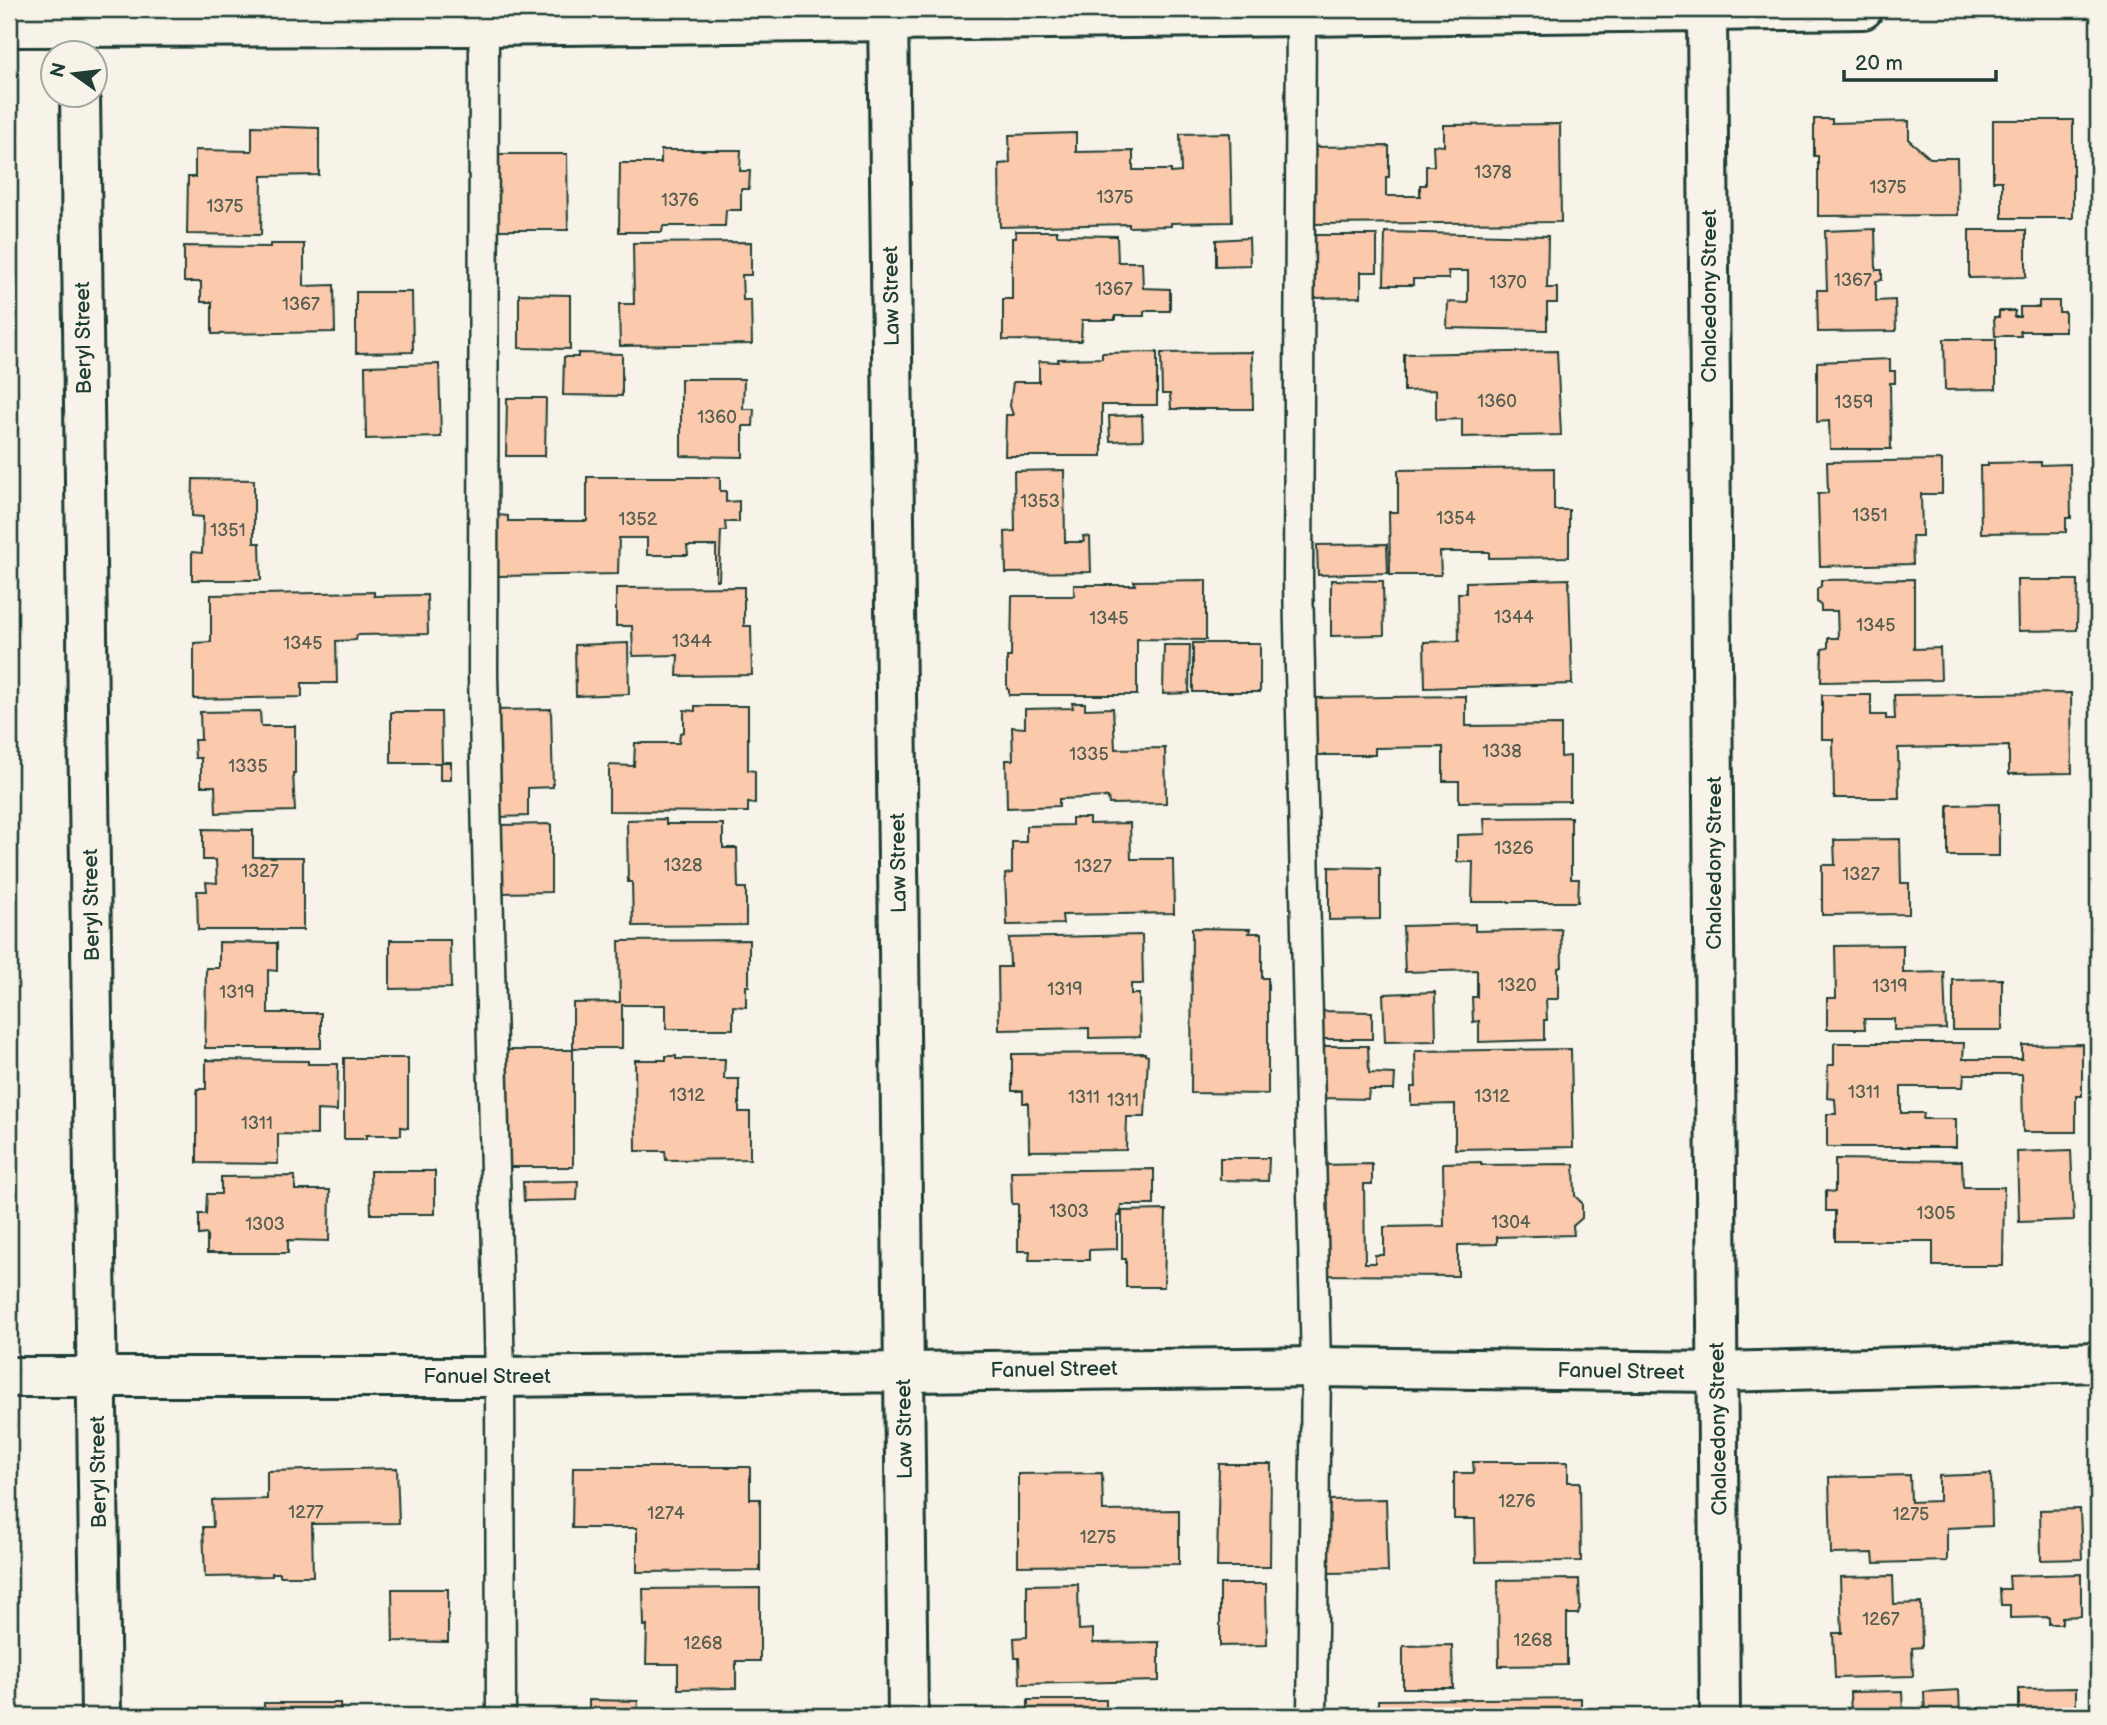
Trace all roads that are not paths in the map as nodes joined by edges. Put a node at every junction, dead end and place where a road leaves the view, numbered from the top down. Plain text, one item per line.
1 (1863, 9) edge
2 (1707, 10) edge
3 (1301, 12) edge
4 (888, 14) edge
5 (484, 17) edge
6 (9, 27) edge
7 (79, 29) edge
8 (80, 108) edge
9 (2098, 1362) edge
10 (1316, 1367) junction
11 (903, 1370) junction
12 (1717, 1372) junction
13 (9, 1377) edge
14 (500, 1377) junction
15 (98, 1378) junction
16 (101, 1716) edge
17 (501, 1716) edge
18 (908, 1716) edge
19 (1312, 1716) edge
20 (1720, 1716) edge

1 - 2 street
2 - 3 street
2 - 12 street, Chalcedony Street
3 - 4 street
3 - 10 lane
4 - 5 street
4 - 11 street, Law Street
5 - 7 street
5 - 14 lane
6 - 7 street
8 - 15 street, Beryl Street
9 - 12 street, Fanuel Street
10 - 11 street, Fanuel Street
10 - 12 street, Fanuel Street
10 - 19 lane
11 - 14 street, Fanuel Street
11 - 18 street, Law Street
12 - 20 street, Chalcedony Street
13 - 15 street, Fanuel Street
14 - 15 street, Fanuel Street
14 - 17 lane
15 - 16 street, Beryl Street

